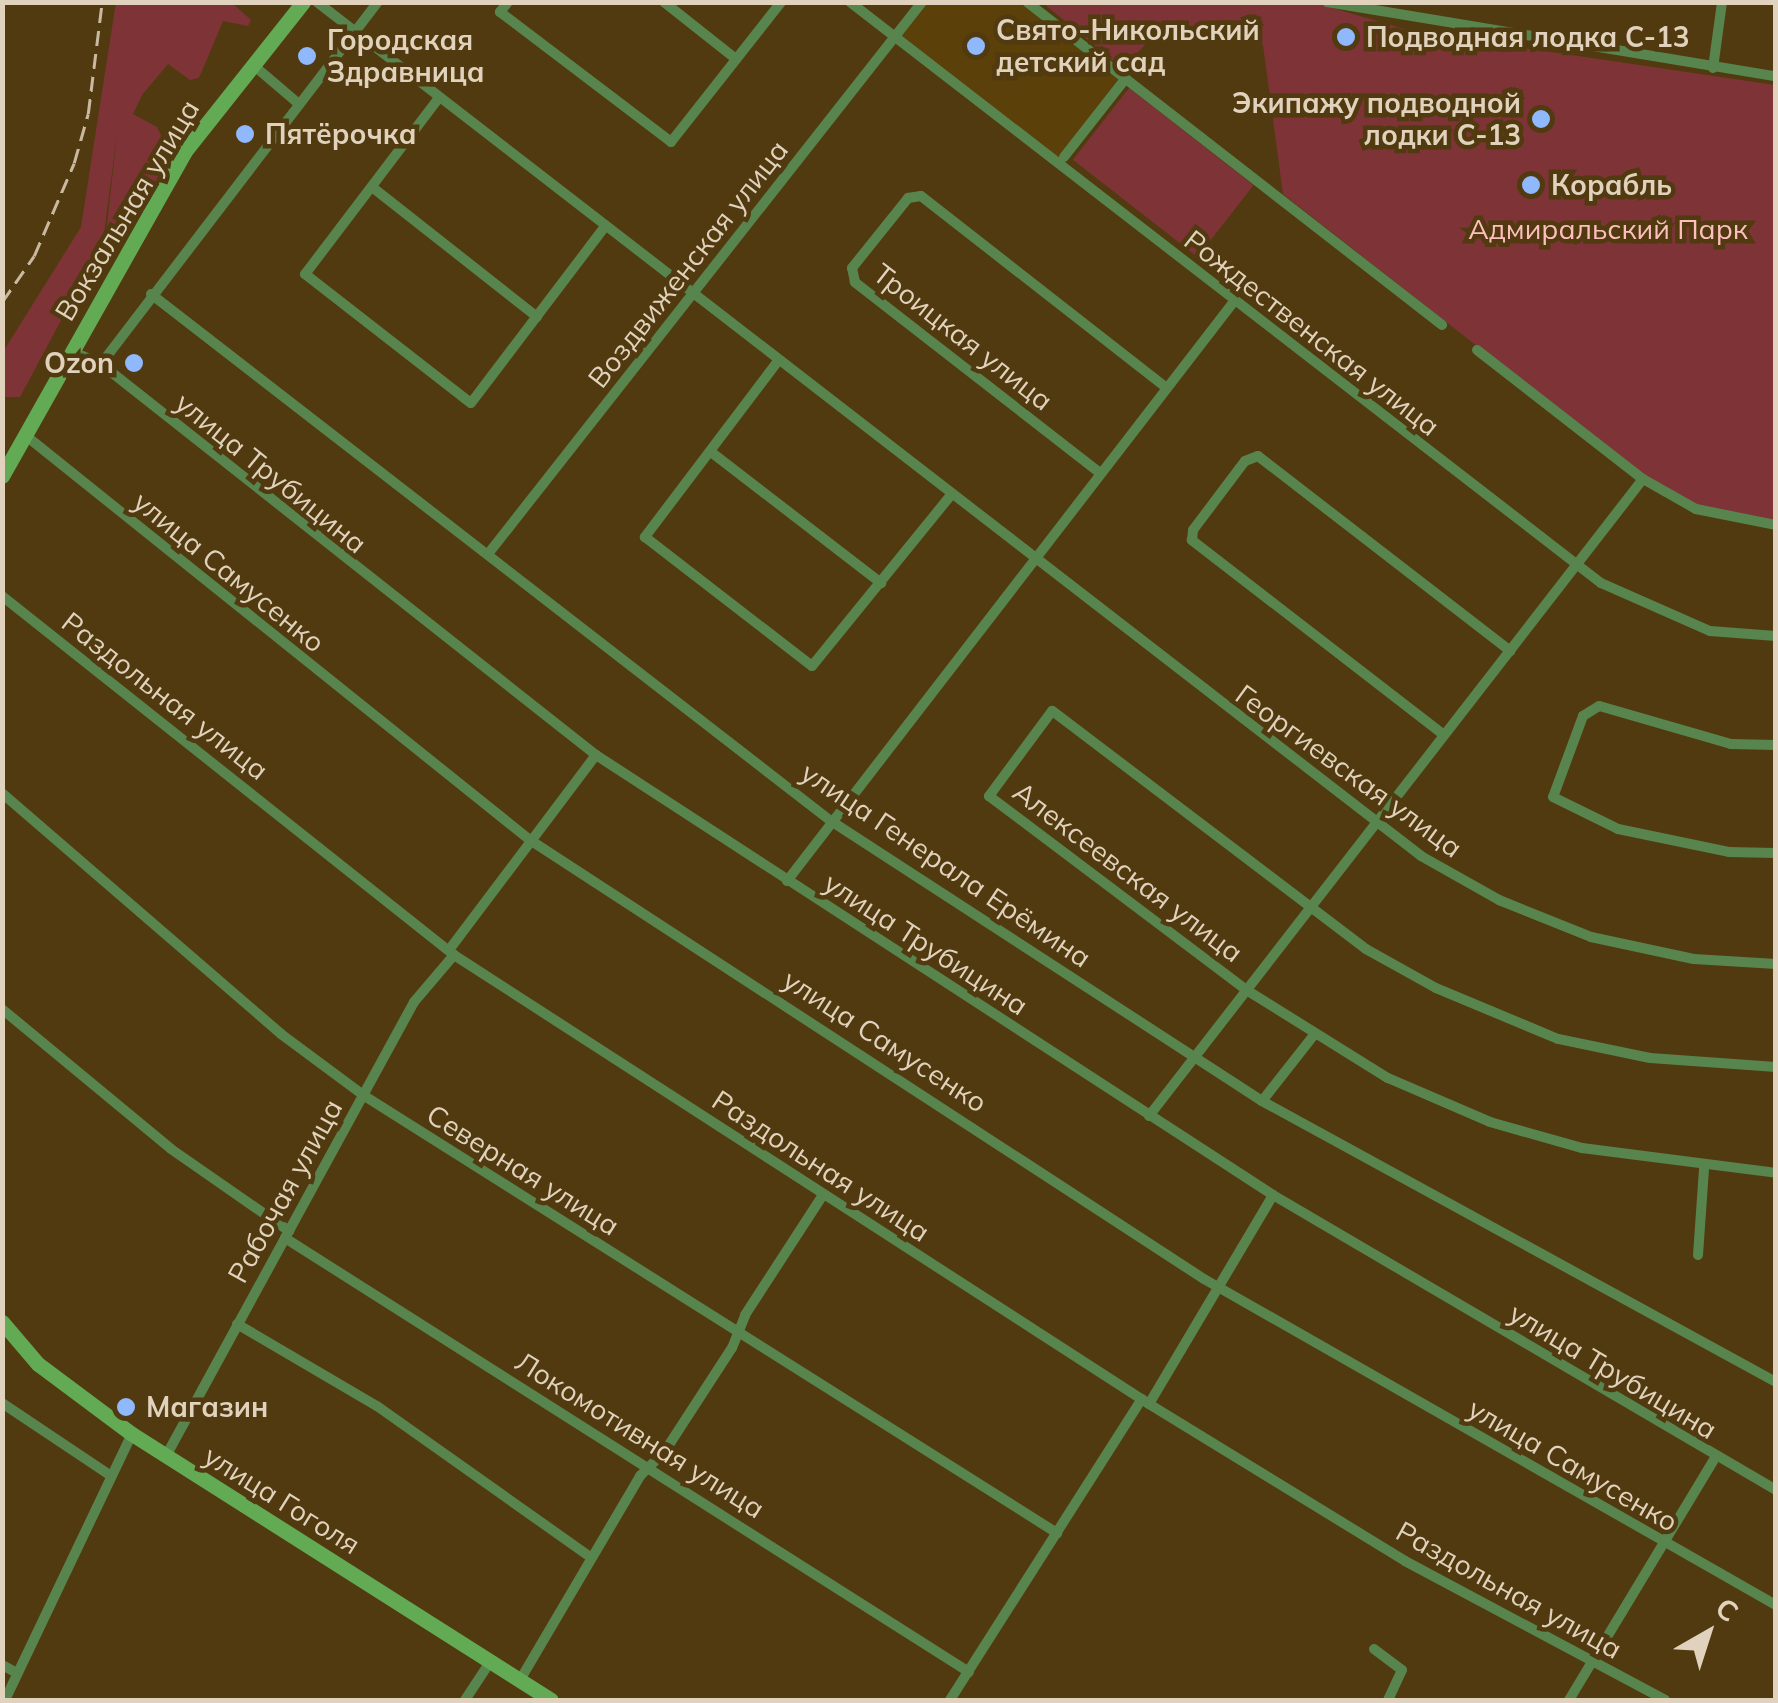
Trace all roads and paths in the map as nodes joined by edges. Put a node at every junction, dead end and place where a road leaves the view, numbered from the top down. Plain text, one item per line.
1 (303, 2) edge
2 (317, 2) edge
3 (378, 2) edge
4 (508, 2) edge
5 (664, 2) edge
6 (781, 2) edge
7 (850, 2) edge
8 (922, 2) edge
9 (1028, 2) edge
10 (1326, 2) edge
11 (1390, 2) edge
12 (1722, 2) edge
13 (1388, 17) junction
14 (356, 32) junction
15 (895, 37) junction
16 (736, 59) junction
17 (252, 64) junction
18 (1713, 68) junction
19 (1776, 76) edge
20 (1126, 78) junction
21 (438, 99) junction
22 (299, 104) junction
23 (1064, 158) dead end
24 (372, 187) junction
25 (604, 230) junction
26 (151, 294) junction
27 (693, 295) junction
28 (1234, 300) junction
29 (537, 317) junction
30 (1442, 325) dead end
31 (1477, 350) dead end
32 (71, 351) junction
33 (778, 362) junction
34 (101, 364) junction
35 (1167, 388) junction
36 (25, 435) junction
37 (711, 452) junction
38 (1100, 472) junction
39 (2, 476) edge
40 (1643, 479) junction
41 (951, 495) junction
42 (1776, 526) edge
43 (488, 554) junction
44 (1033, 562) junction
45 (1575, 566) junction
46 (881, 583) junction
47 (2, 596) edge
48 (1776, 636) edge
49 (1510, 651) junction
50 (1444, 735) junction
51 (1776, 744) edge
52 (596, 755) junction
53 (2, 793) edge
54 (831, 820) junction
55 (1376, 826) junction
56 (530, 840) junction
57 (1776, 853) edge
58 (787, 881) junction
59 (1311, 908) junction
60 (451, 952) junction
61 (1776, 964) edge
62 (1248, 991) junction
63 (2, 1009) edge
64 (1314, 1035) junction
65 (1197, 1057) junction
66 (1776, 1067) edge
67 (363, 1095) junction
68 (1262, 1101) junction
69 (1148, 1116) junction
70 (1704, 1168) junction
71 (1776, 1173) edge
72 (823, 1195) junction
73 (1273, 1195) junction
74 (287, 1234) junction
75 (1698, 1256) dead end
76 (1218, 1286) junction
77 (2, 1322) edge
78 (238, 1324) junction
79 (737, 1333) junction
80 (1776, 1382) edge
81 (1145, 1401) junction
82 (2, 1403) edge
83 (132, 1434) junction
84 (166, 1456) junction
85 (1715, 1458) junction
86 (650, 1467) junction
87 (108, 1474) junction
88 (1776, 1490) edge
89 (1057, 1533) junction
90 (1661, 1542) junction
91 (592, 1558) junction
92 (1776, 1605) edge
93 (1374, 1650) dead end
94 (490, 1662) junction
95 (1590, 1662) junction
96 (2, 1665) edge
97 (970, 1672) junction
98 (17, 1673) junction
99 (520, 1680) junction
100 (5, 1700) edge
101 (465, 1700) edge
102 (551, 1700) edge
103 (950, 1700) edge
104 (1388, 1700) edge
105 (1570, 1700) edge
106 (1665, 1700) edge

1 - 17 main road, Вокзальная улица
2 - 14 street, Георгиевская улица
3 - 14 street
4 - 16 street
5 - 16 street
6 - 16 street
7 - 15 street, Рождественская улица
8 - 15 street, Воздвиженская улица
9 - 20 street
10 - 13 street
11 - 13 street
12 - 18 street
13 - 18 street
14 - 21 street, Георгиевская улица
14 - 22 street
15 - 27 street, Воздвиженская улица
15 - 28 street, Рождественская улица
17 - 22 street
17 - 32 main road, Вокзальная улица
18 - 19 street
20 - 23 street
20 - 30 street
21 - 24 street
21 - 25 street, Георгиевская улица
22 - 26 street
24 - 29 street
24 - 29 street
25 - 27 street, Георгиевская улица
25 - 29 street
26 - 34 street
26 - 43 street, улица Генерала Ерёмина
27 - 33 street, Георгиевская улица
27 - 43 street, Воздвиженская улица
28 - 35 street
28 - 45 street, Рождественская улица
31 - 40 street
32 - 34 street, Вокзальная улица
32 - 36 main road, Вокзальная улица
33 - 37 street
33 - 41 street, Георгиевская улица
34 - 52 street, улица Трубицина
35 - 38 street
35 - 38 street, Троицкая улица
36 - 39 main road, Вокзальная улица
36 - 56 street, улица Самусенко
37 - 46 street
37 - 46 street
38 - 44 street
40 - 42 street
40 - 45 street, Алексеевская улица
41 - 44 street, Георгиевская улица
41 - 46 street
43 - 54 street, улица Генерала Ерёмина
44 - 54 street
44 - 55 street, Георгиевская улица
45 - 48 street, Рождественская улица
45 - 49 street, Алексеевская улица
47 - 60 street, Раздольная улица
49 - 50 street, Алексеевская улица
49 - 50 street
50 - 55 street, Алексеевская улица
51 - 57 street
52 - 56 street, Рабочая улица
52 - 58 street, улица Трубицина
53 - 67 street, Северная улица
54 - 58 street
54 - 65 street, улица Генерала Ерёмина
55 - 59 street, Алексеевская улица
55 - 61 street, Георгиевская улица
56 - 60 street, Рабочая улица
56 - 76 street, улица Самусенко
58 - 69 street, улица Трубицина
59 - 62 street, Алексеевская улица
59 - 62 street, Алексеевская улица
59 - 66 street
60 - 67 street, Рабочая улица
60 - 72 street, Раздольная улица
62 - 64 street
62 - 65 street, Алексеевская улица
63 - 74 street, Локомотивная улица
64 - 68 street
64 - 70 street
65 - 68 street, улица Генерала Ерёмина
65 - 69 street, Алексеевская улица
67 - 74 street, Рабочая улица
67 - 79 street, Северная улица
68 - 80 street, улица Генерала Ерёмина
69 - 73 street, улица Трубицина
70 - 71 street
70 - 75 street
72 - 79 street
72 - 81 street, Раздольная улица
73 - 76 street
73 - 85 street, улица Трубицина
74 - 78 street, Рабочая улица
74 - 86 street, Локомотивная улица
76 - 81 street
76 - 90 street, улица Самусенко
77 - 83 main road, улица Гоголя
78 - 84 street, Рабочая улица
78 - 91 street
79 - 86 street
79 - 89 street, Северная улица
81 - 89 street
81 - 95 street, Раздольная улица
82 - 87 street
83 - 84 main road, улица Гоголя
83 - 87 street
84 - 94 main road, улица Гоголя
85 - 88 street, улица Трубицина
85 - 90 street
86 - 91 street
86 - 97 street, Локомотивная улица
87 - 98 street
89 - 97 street
90 - 92 street, улица Самусенко
90 - 95 street
91 - 99 street
93 - 104 street
94 - 99 main road, улица Гоголя
94 - 101 street
95 - 105 street
95 - 106 street, Раздольная улица
96 - 98 street
97 - 103 street
98 - 100 street
99 - 102 main road, улица Гоголя

